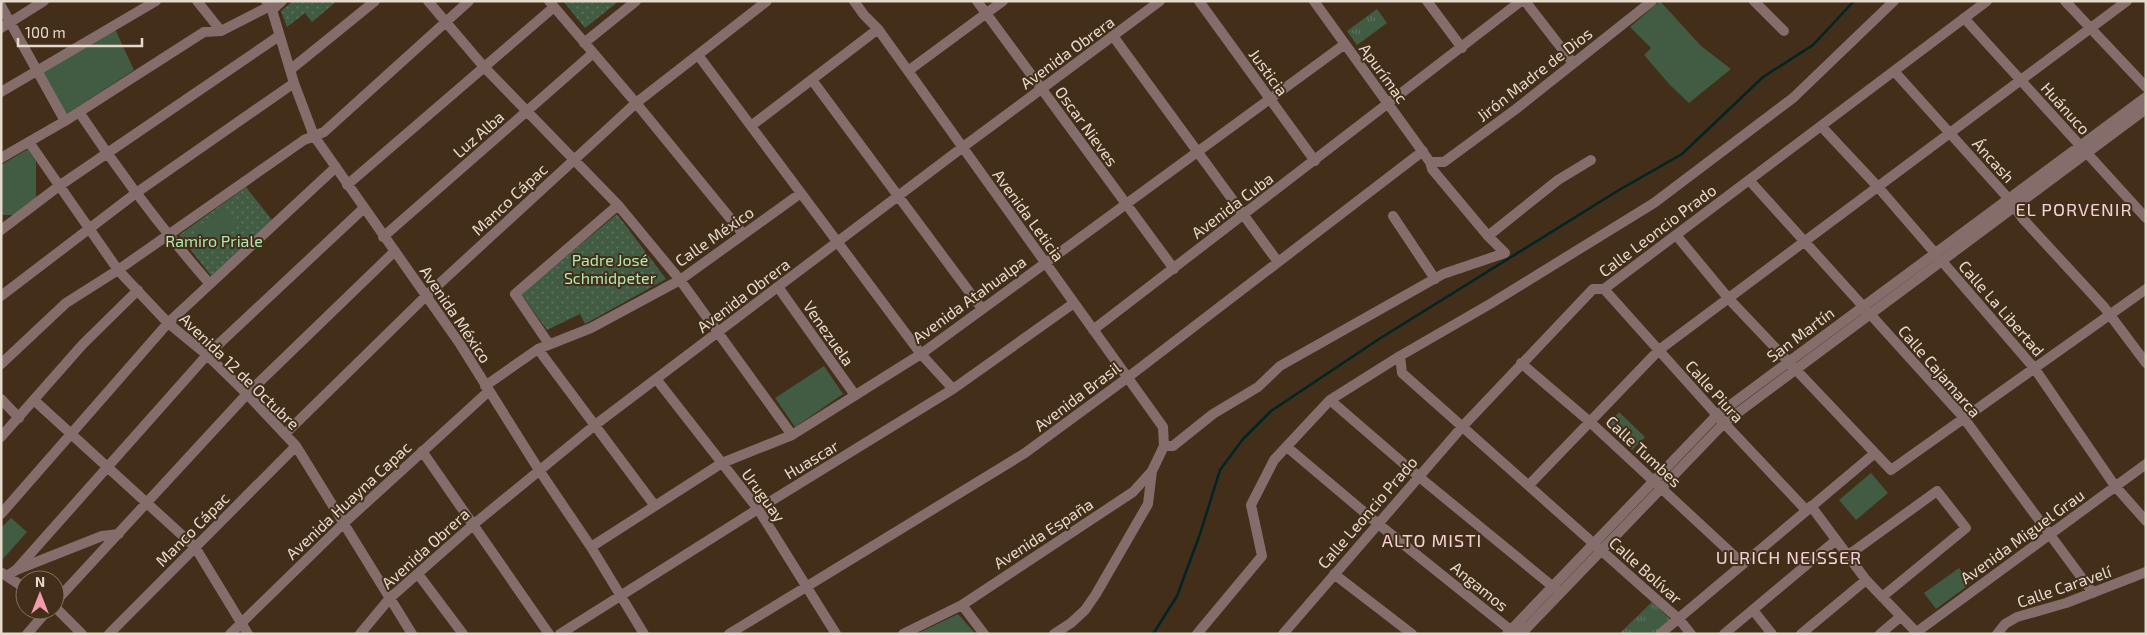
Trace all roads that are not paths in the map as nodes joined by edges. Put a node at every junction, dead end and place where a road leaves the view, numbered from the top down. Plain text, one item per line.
1 (44, 1) edge
2 (156, 1) edge
3 (197, 1) edge
4 (282, 1) edge
5 (375, 1) edge
6 (428, 1) edge
7 (469, 1) edge
8 (636, 1) edge
9 (767, 1) edge
10 (854, 1) edge
11 (861, 1) edge
12 (977, 1) edge
13 (1003, 1) edge
14 (1160, 1) edge
15 (1200, 1) edge
16 (1314, 1) edge
17 (1427, 1) edge
18 (1523, 1) edge
19 (1652, 1) edge
20 (1894, 1) edge
21 (1987, 1) edge
22 (2065, 1) edge
23 (2127, 1) edge
24 (1757, 2) edge
25 (552, 4) edge
26 (1, 6) edge
27 (269, 6) edge
28 (986, 14) junction
29 (1964, 18) junction
30 (871, 20) junction
31 (446, 22) junction
32 (6, 26) edge
33 (2090, 28) junction
34 (878, 29) junction
35 (220, 30) junction
36 (1784, 31) dead end
37 (279, 36) junction
38 (1113, 36) junction
39 (584, 43) junction
40 (1345, 44) junction
41 (1462, 48) junction
42 (592, 54) junction
43 (698, 55) junction
44 (1573, 63) junction
45 (484, 68) junction
46 (290, 70) junction
47 (37, 71) junction
48 (908, 71) junction
49 (1894, 71) junction
50 (812, 80) junction
51 (2020, 81) junction
52 (294, 83) junction
53 (2146, 86) edge
54 (1042, 89) junction
55 (1, 92) edge
56 (2146, 97) edge
57 (1270, 98) junction
58 (636, 103) junction
59 (1389, 104) junction
60 (2146, 109) edge
61 (79, 112) junction
62 (526, 112) junction
63 (65, 121) junction
64 (2118, 123) junction
65 (751, 126) junction
66 (1821, 126) junction
67 (1950, 134) junction
68 (314, 136) junction
69 (29, 142) junction
70 (963, 147) junction
71 (2083, 149) junction
72 (1197, 151) junction
73 (1423, 151) junction
74 (107, 153) junction
75 (1, 158) edge
76 (574, 160) junction
77 (1591, 160) dead end
78 (1315, 161) junction
79 (1430, 162) junction
80 (336, 167) junction
81 (1749, 180) junction
82 (347, 185) junction
83 (59, 186) junction
84 (1878, 187) junction
85 (801, 193) junction
86 (136, 194) junction
87 (898, 196) junction
88 (2011, 202) junction
89 (1126, 204) junction
90 (618, 206) junction
91 (364, 208) junction
92 (1244, 215) junction
93 (1393, 216) dead end
94 (2146, 218) edge
95 (88, 228) junction
96 (1, 230) edge
97 (743, 234) junction
98 (1676, 235) junction
99 (167, 236) junction
100 (1488, 236) junction
101 (383, 237) junction
102 (838, 242) junction
103 (1804, 242) junction
104 (394, 251) junction
105 (1937, 256) junction
106 (1278, 262) junction
107 (1045, 263) junction
108 (1174, 269) junction
109 (118, 270) junction
110 (1435, 279) junction
111 (680, 280) junction
112 (210, 283) junction
113 (778, 287) junction
114 (1604, 289) junction
115 (2146, 289) edge
116 (138, 290) junction
117 (1, 296) edge
118 (426, 296) junction
119 (1729, 298) junction
120 (1074, 302) junction
121 (982, 309) junction
122 (1866, 310) junction
123 (2109, 314) junction
124 (168, 323) junction
125 (1093, 330) junction
126 (718, 333) junction
127 (549, 344) junction
128 (538, 349) junction
129 (1659, 350) junction
130 (921, 354) junction
131 (207, 355) junction
132 (1400, 356) junction
133 (1521, 363) junction
134 (2146, 363) edge
135 (1, 364) edge
136 (1792, 364) junction
137 (2035, 368) junction
138 (1127, 378) junction
139 (657, 380) junction
140 (487, 389) junction
141 (953, 389) junction
142 (246, 394) junction
143 (855, 396) junction
144 (1, 398) edge
145 (1330, 400) junction
146 (35, 401) junction
147 (1963, 417) junction
148 (19, 418) junction
149 (1720, 419) junction
150 (1590, 422) junction
151 (595, 425) junction
152 (1163, 427) joint
153 (1462, 427) junction
154 (285, 434) junction
155 (72, 435) junction
156 (792, 435) junction
157 (1, 437) edge
158 (296, 446) junction
159 (1164, 446) junction
160 (1287, 447) junction
161 (422, 451) junction
162 (1875, 453) junction
163 (722, 463) junction
164 (2146, 464) edge
165 (108, 467) junction
166 (539, 470) junction
167 (1152, 471) junction
168 (1418, 476) junction
169 (1654, 480) junction
170 (1529, 485) junction
171 (2115, 486) junction
172 (1662, 487) junction
173 (1133, 492) junction
174 (147, 503) junction
175 (1148, 504) junction
176 (655, 506) junction
177 (1808, 508) junction
178 (758, 509) junction
179 (2, 513) edge
180 (2146, 521) edge
181 (344, 523) junction
182 (1378, 523) junction
183 (474, 524) junction
184 (119, 534) junction
185 (2050, 534) junction
186 (1835, 541) junction
187 (195, 547) junction
188 (591, 547) junction
189 (1598, 547) junction
190 (1847, 556) junction
191 (1743, 564) junction
192 (15, 570) edge
193 (16, 570) joint
194 (2146, 572) edge
195 (418, 574) junction
196 (1334, 574) junction
197 (3, 575) edge
198 (1866, 580) junction
199 (15, 582) edge
200 (1552, 586) junction
201 (806, 587) junction
202 (65, 591) edge
203 (1561, 592) junction
204 (2093, 594) junction
205 (621, 596) junction
206 (1882, 597) junction
207 (390, 598) junction
208 (962, 605) junction
209 (1753, 610) junction
210 (65, 617) edge
211 (1900, 617) junction
212 (1678, 619) junction
213 (39, 620) edge
214 (242, 622) junction
215 (1511, 632) edge
216 (1916, 633) edge
217 (27, 634) edge
218 (82, 634) edge
219 (109, 634) edge
220 (230, 634) edge
221 (248, 634) edge
222 (360, 634) edge
223 (412, 634) edge
224 (464, 634) edge
225 (549, 634) edge
226 (560, 634) edge
227 (644, 634) edge
228 (729, 634) edge
229 (836, 634) edge
230 (903, 634) edge
231 (984, 634) edge
232 (1054, 634) edge
233 (1197, 634) edge
234 (1283, 634) edge
235 (1412, 634) edge
236 (1521, 634) edge
237 (1660, 634) edge
238 (1691, 634) edge
239 (1724, 634) edge
240 (1772, 634) edge
241 (1801, 634) edge
242 (1880, 634) edge
243 (1997, 634) edge

1 - 32 street
2 - 47 street
3 - 35 street
4 - 27 street
5 - 46 street
6 - 31 street
7 - 31 street
8 - 39 street
9 - 43 street, Manco Cápac
10 - 30 street, Avenida Leticia
11 - 30 street, Avenida Leticia
12 - 28 street, Oscar Nieves
13 - 28 street
14 - 38 street, Avenida Obrera
15 - 57 street, Justicia
16 - 40 street, Apurímac
17 - 41 street
18 - 41 street, Avenida Cuba
18 - 44 street
19 - 44 street, Jirón Madre de Dios
20 - 132 street
21 - 29 street, Calle Leoncio Prado
22 - 33 street
23 - 33 street
24 - 36 street
25 - 39 street
25 - 45 street
26 - 32 street
27 - 35 street
27 - 37 street, Avenida México
28 - 48 street
28 - 54 street, Oscar Nieves
29 - 49 street, Calle Leoncio Prado
29 - 51 street, Huánuco
30 - 34 street, Avenida Leticia
31 - 45 street
31 - 68 street
32 - 47 street
33 - 51 street
33 - 53 street
34 - 48 street, Avenida Leticia
34 - 50 street
35 - 61 street
37 - 46 street, Avenida México
37 - 74 street
38 - 54 street, Avenida Obrera
38 - 72 street
39 - 42 street
40 - 57 street, Avenida Atahualpa
40 - 59 street, Apurímac
41 - 59 street, Avenida Cuba
42 - 58 street
42 - 62 street, Luz Alba
43 - 58 street, Manco Cápac
43 - 65 street
44 - 79 street, Jirón Madre de Dios
45 - 62 street
45 - 82 street
46 - 52 street, Avenida México
47 - 55 street
47 - 63 street
48 - 70 street, Avenida Leticia
49 - 66 street, Calle Leoncio Prado
49 - 67 street, Áncash
50 - 65 street
50 - 87 street
51 - 67 street
51 - 71 street, Huánuco
52 - 68 street, Avenida México
52 - 86 street
54 - 70 street, Avenida Obrera
54 - 89 street, Oscar Nieves
56 - 64 street, San Martín
57 - 72 street, Avenida Atahualpa
57 - 78 street, Justicia
58 - 76 street, Manco Cápac
58 - 97 street
59 - 73 street, Apurímac
59 - 78 street, Avenida Cuba
60 - 64 street, San Martín
61 - 63 street
61 - 74 street
62 - 76 street
62 - 101 street, Luz Alba
63 - 69 street
64 - 71 street, San Martín
65 - 85 street
66 - 81 street, Calle Leoncio Prado
66 - 84 street, Calle La Libertad
67 - 84 street
67 - 88 street, Áncash
68 - 80 street, Avenida México
68 - 99 street
69 - 75 street
69 - 83 street, Avenida 12 de Octubre
70 - 87 street, Avenida Obrera
70 - 107 street, Avenida Leticia
71 - 88 street, San Martín
71 - 94 street, Huánuco
72 - 89 street, Avenida Atahualpa
72 - 92 street
73 - 79 street, Apurímac
73 - 106 street, Avenida Brasil
74 - 83 street
74 - 86 street
76 - 90 street
76 - 118 street, Manco Cápac
77 - 100 street
78 - 92 street, Avenida Cuba
79 - 100 street, Apurímac
80 - 82 street, Avenida México
80 - 112 street
81 - 98 street, Calle Leoncio Prado
81 - 103 street, Calle Cajamarca
82 - 91 street, Avenida México
83 - 95 street, Avenida 12 de Octubre
83 - 96 street
84 - 103 street
84 - 105 street, Calle La Libertad
85 - 97 street, Calle México
85 - 102 street
86 - 95 street
86 - 99 street
87 - 102 street, Avenida Obrera
87 - 121 street
88 - 105 street, San Martín
88 - 123 street, Áncash
89 - 107 street, Avenida Atahualpa
89 - 108 street, Oscar Nieves
90 - 111 street
90 - 127 street
91 - 101 street, Avenida México
91 - 131 street
92 - 106 street
92 - 108 street, Avenida Cuba
93 - 110 street
95 - 109 street, Avenida 12 de Octubre
95 - 117 street
97 - 111 street, Calle México
98 - 114 street, Calle Leoncio Prado
98 - 119 street
99 - 109 street
99 - 112 street
100 - 110 street, Apurímac
101 - 104 street, Avenida México
102 - 113 street, Avenida Obrera
102 - 130 street
103 - 119 street
103 - 122 street, Calle Cajamarca
104 - 118 street, Avenida México
104 - 142 street
105 - 122 street, San Martín
105 - 137 street, Calle La Libertad
106 - 138 street, Avenida Brasil
107 - 120 street, Avenida Leticia
107 - 121 street, Avenida Atahualpa
108 - 125 street, Avenida Cuba
109 - 116 street, Avenida 12 de Octubre
109 - 135 street
110 - 159 street
111 - 126 street
111 - 127 street, Calle México
112 - 124 street
113 - 126 street, Avenida Obrera
113 - 143 street, Venezuela
114 - 129 street, Calle Piura
114 - 133 street, Calle Leoncio Prado
115 - 123 street
116 - 124 street, Avenida 12 de Octubre
116 - 146 street
118 - 140 street, Avenida México
118 - 154 street, Manco Cápac
119 - 129 street
119 - 136 street
120 - 125 street, Avenida Leticia
120 - 141 street, Huascar
121 - 130 street, Avenida Atahualpa
122 - 136 street, San Martín
122 - 147 street, Calle Cajamarca
123 - 134 street, Áncash
123 - 137 street
124 - 131 street, Avenida 12 de Octubre
124 - 155 street
125 - 138 street, Avenida Leticia
126 - 139 street, Avenida Obrera
126 - 156 street
127 - 128 street, Calle México
128 - 140 street, Calle México
128 - 151 street
129 - 149 street, Calle Piura
129 - 150 street
130 - 141 street
130 - 143 street, Avenida Atahualpa
131 - 142 street, Avenida 12 de Octubre
131 - 165 street
132 - 145 street
132 - 153 street, Calle Bolívar
133 - 150 street, Calle Tumbes
133 - 153 street, Calle Leoncio Prado
136 - 149 street, San Martín
136 - 162 street
137 - 147 street
137 - 171 street, Calle La Libertad
138 - 152 street, Avenida Leticia
138 - 201 street, Avenida Brasil
139 - 151 street, Avenida Obrera
139 - 163 street, Uruguay
140 - 161 street, Avenida Huayna Capac
140 - 166 street, Avenida México
141 - 178 street, Huascar
142 - 154 street, Avenida 12 de Octubre
142 - 174 street
143 - 156 street, Avenida Atahualpa
144 - 148 street
145 - 160 street
145 - 168 street
146 - 148 street
146 - 155 street
147 - 162 street
147 - 185 street, Calle Cajamarca
148 - 157 street
149 - 169 street, San Martín
149 - 172 street, San Martín
149 - 177 street, Calle Piura
150 - 169 street, Calle Tumbes
150 - 170 street
151 - 166 street, Avenida Obrera
151 - 176 street
152 - 159 street, Avenida España
153 - 168 street, Calle Leoncio Prado
153 - 170 street, Calle Bolívar
154 - 158 street, Avenida 12 de Octubre
155 - 165 street
155 - 179 street
156 - 163 street, Avenida Atahualpa
158 - 181 street, Avenida 12 de Octubre
158 - 187 street, Manco Cápac
159 - 167 street, Avenida España
160 - 182 street, Angamos
160 - 233 street
161 - 181 street, Avenida Huayna Capac
161 - 183 street
162 - 177 street
163 - 176 street, Avenida Atahualpa
163 - 178 street, Uruguay
164 - 171 street, Avenida Miguel Grau
165 - 174 street
165 - 193 street
166 - 183 street, Avenida Obrera
166 - 188 street, Avenida México
167 - 173 street, Avenida España
167 - 175 street
168 - 182 street, Calle Leoncio Prado
168 - 200 street
169 - 172 street, Calle Tumbes
169 - 189 street, San Martín
170 - 189 street, Calle Bolívar
171 - 180 street, Calle La Libertad
171 - 185 street, Avenida Miguel Grau
172 - 189 street, San Martín
172 - 191 street, Calle Tumbes
173 - 175 street
173 - 208 street, Avenida España
174 - 184 street
174 - 187 street
175 - 232 street
176 - 188 street, Avenida Atahualpa
177 - 186 street, Calle Piura
177 - 191 street
178 - 201 street, Uruguay
178 - 205 street, Huascar
181 - 207 street, Avenida 12 de Octubre
181 - 214 street, Avenida Huayna Capac
182 - 196 street, Calle Leoncio Prado
182 - 215 street, Angamos
183 - 195 street, Avenida Obrera
183 - 225 street
184 - 193 street
184 - 202 street
185 - 204 street, Calle Cajamarca
185 - 216 street, Avenida Miguel Grau
186 - 190 street, Calle Piura
186 - 209 street
187 - 214 street
187 - 219 street, Manco Cápac
188 - 205 street, Avenida México
189 - 200 street, San Martín
189 - 203 street, San Martín
189 - 212 street, Calle Bolívar
190 - 198 street, Calle Piura
190 - 206 street
191 - 212 street
192 - 197 street
194 - 204 street, Calle Caravelí
195 - 207 street, Avenida Obrera
195 - 224 street
196 - 234 street, Calle Leoncio Prado
196 - 235 street
197 - 199 street
198 - 206 street, Calle Piura
198 - 241 street
200 - 203 street
200 - 215 street, San Martín
201 - 228 street, Avenida Brasil
201 - 229 street, Uruguay
203 - 236 street, San Martín
204 - 243 street, Calle Caravelí
205 - 226 street, Huascar
205 - 227 street, Avenida México
206 - 211 street, Calle Piura
207 - 222 street, Avenida Obrera
207 - 223 street, Avenida 12 de Octubre
208 - 230 street, Avenida España
208 - 231 street
209 - 239 street
209 - 240 street
210 - 218 street
211 - 216 street, Calle Piura
211 - 242 street
212 - 237 street
212 - 238 street, Calle Bolívar
213 - 217 street
214 - 220 street, Avenida Huayna Capac
214 - 221 street

